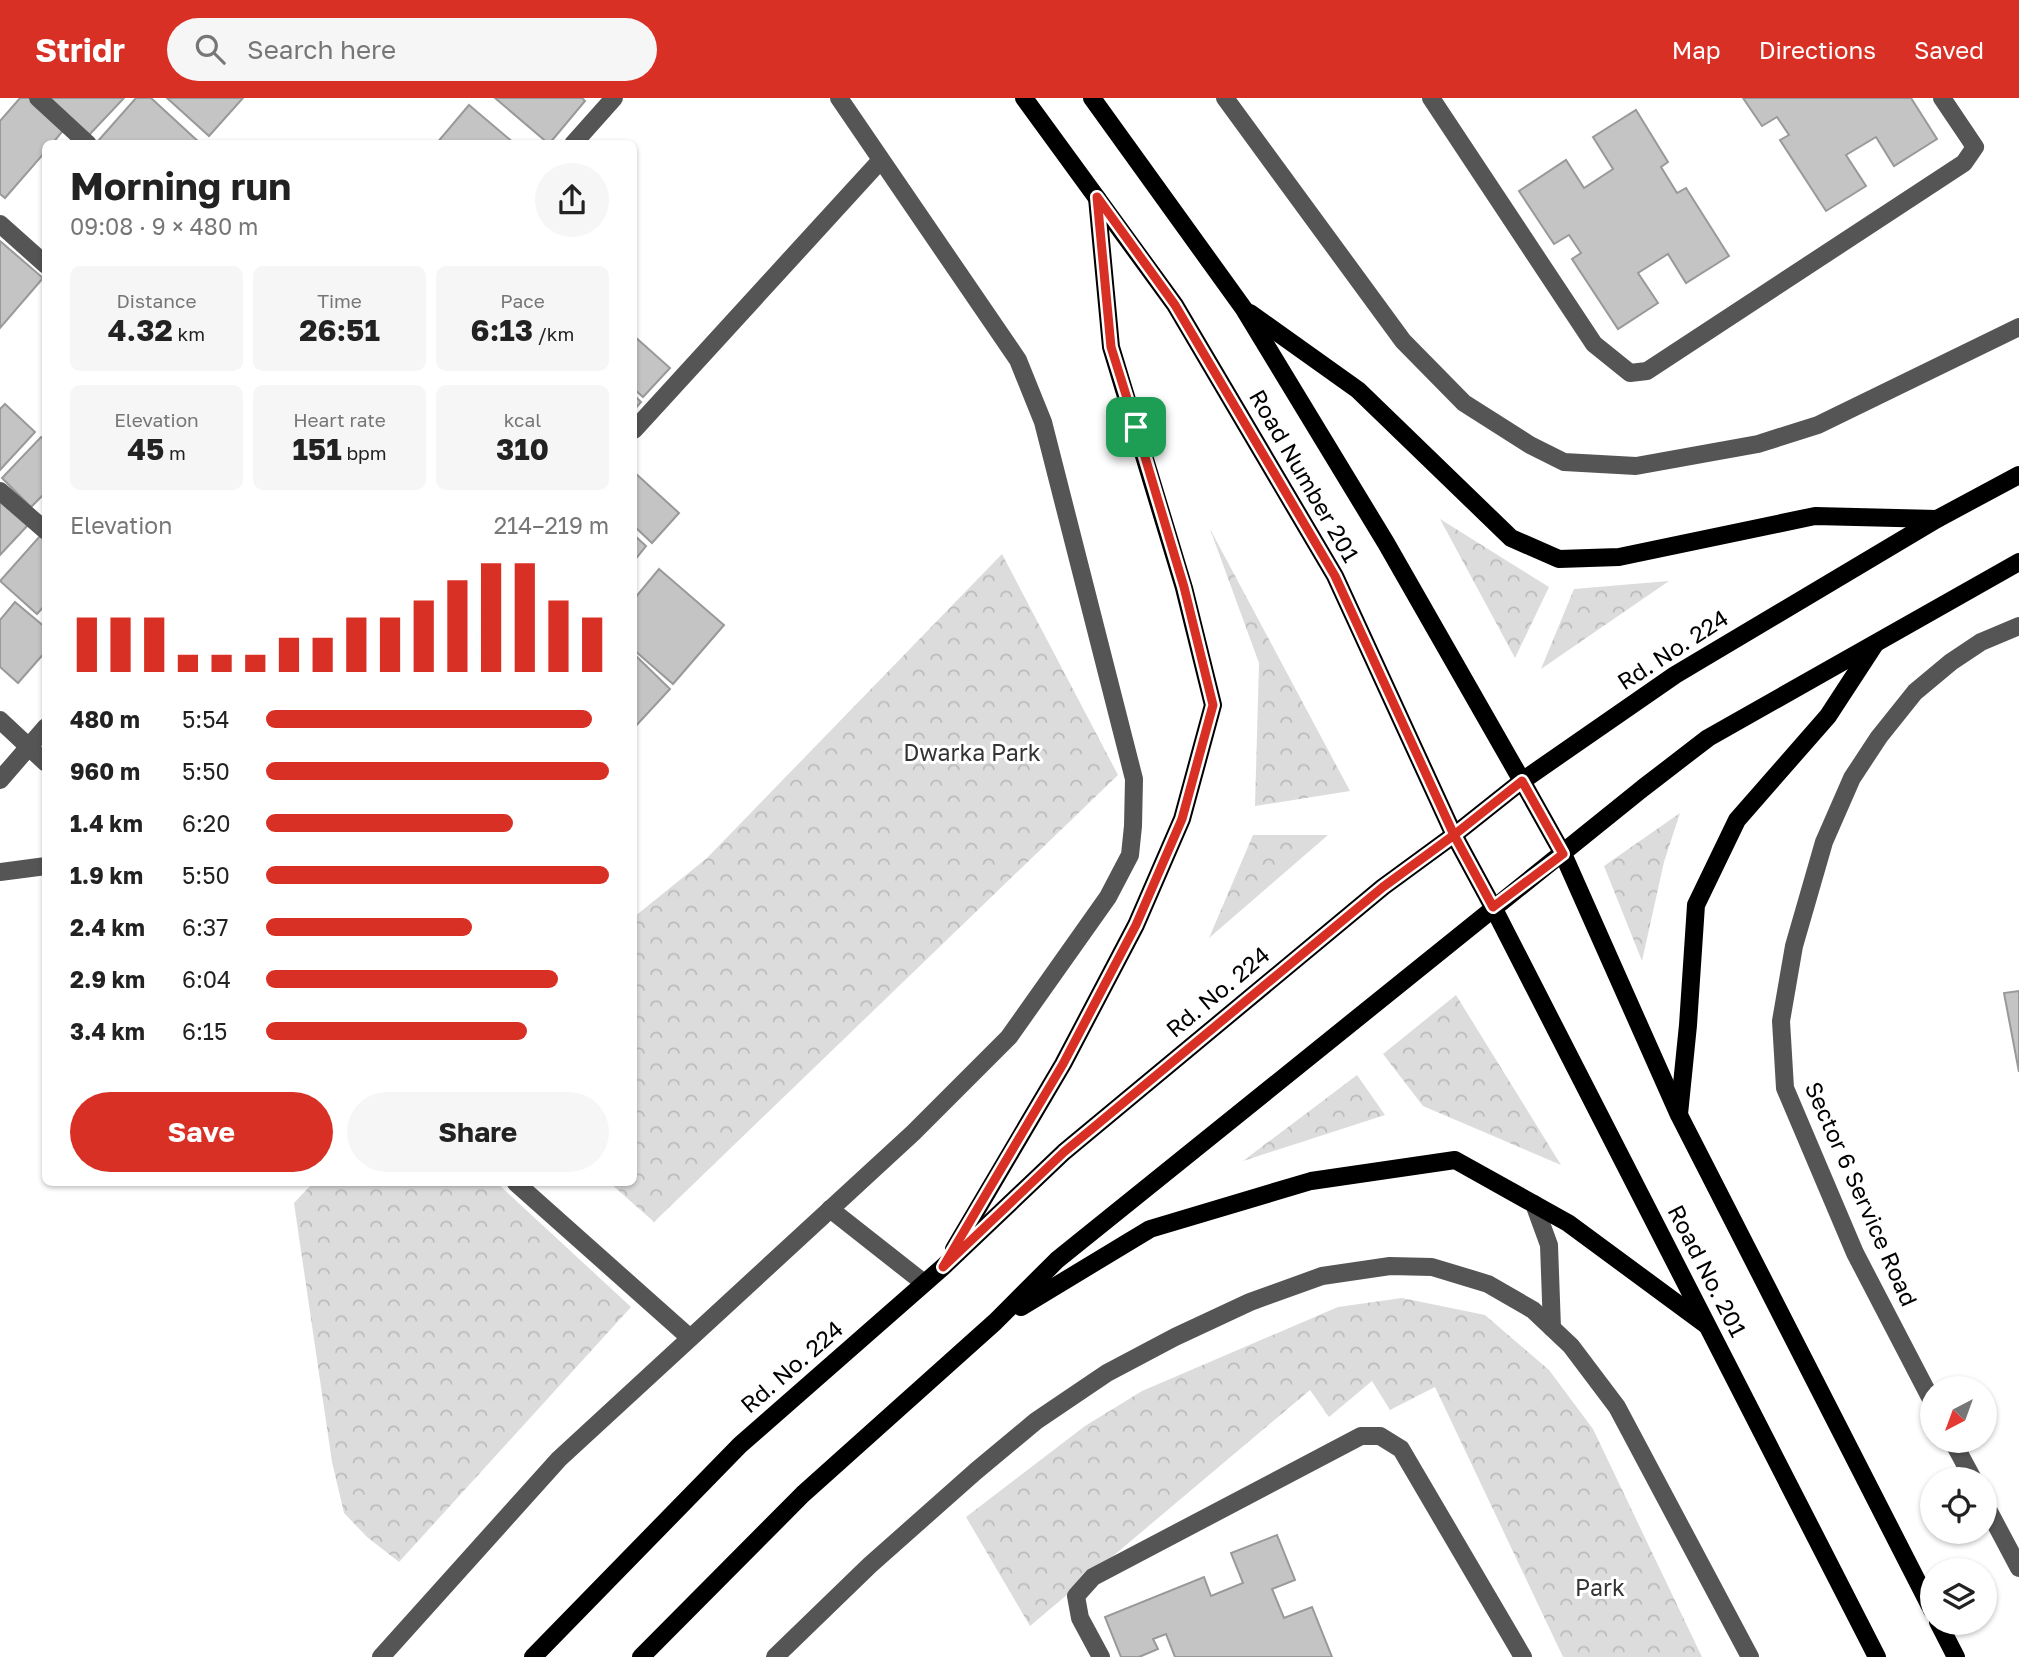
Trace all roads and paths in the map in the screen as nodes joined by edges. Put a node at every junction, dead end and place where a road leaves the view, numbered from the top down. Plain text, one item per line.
1 (38, 98) edge
2 (614, 98) edge
3 (839, 98) edge
4 (1024, 98) edge
5 (1092, 98) edge
6 (1225, 98) edge
7 (1431, 98) edge
8 (1941, 98) edge
9 (84, 140) edge
10 (577, 140) edge
11 (880, 161) junction
12 (1097, 197) junction
13 (0, 224) edge
14 (42, 261) edge
15 (1244, 309) junction
16 (2019, 327) edge
17 (637, 427) edge
18 (2019, 475) edge
19 (0, 491) edge
20 (1937, 519) junction
21 (42, 528) edge
22 (2019, 562) edge
23 (2019, 626) edge
24 (1877, 642) junction
25 (0, 720) edge
26 (42, 731) edge
27 (28, 747) junction
28 (42, 759) edge
29 (0, 780) edge
30 (1522, 781) junction
31 (1454, 835) junction
32 (1563, 854) junction
33 (42, 867) edge
34 (0, 872) edge
35 (1493, 907) junction
36 (1679, 1115) junction
37 (519, 1186) edge
38 (1534, 1204) junction
39 (830, 1209) junction
40 (943, 1267) junction
41 (924, 1283) junction
42 (995, 1322) junction
43 (1707, 1326) junction
44 (1552, 1328) junction
45 (689, 1337) junction
46 (1920, 1378) edge
47 (1997, 1527) edge
48 (2019, 1568) edge
49 (1920, 1587) edge
50 (1945, 1635) edge
51 (381, 1657) edge
52 (533, 1657) edge
53 (641, 1657) edge
54 (775, 1657) edge
55 (1101, 1657) edge
56 (1523, 1657) edge
57 (1750, 1657) edge
58 (1877, 1657) edge
59 (1956, 1657) edge

1 - 9 street
2 - 10 street
3 - 11 street
4 - 12 main road, Road Number 201
5 - 15 main road, Road Number 201
6 - 16 street
7 - 8 street
11 - 17 street
11 - 39 street
12 - 31 main road, Road Number 201
12 - 40 main road
13 - 14 street
15 - 20 main road
15 - 30 main road, Road Number 201
18 - 20 main road, Rd. No. 224
19 - 21 street
20 - 30 main road, Rd. No. 224
22 - 24 main road
23 - 46 street, Sector 6 Service Road
24 - 32 main road
24 - 36 main road
25 - 27 street
26 - 27 street
27 - 28 street
27 - 29 street
30 - 31 main road, Rd. No. 224
30 - 32 main road, Road Number 201
31 - 35 main road, Road Number 201
31 - 40 main road, Rd. No. 224
32 - 35 main road
32 - 36 main road, Road No. 201
33 - 34 street
35 - 42 main road
35 - 43 main road, Road No. 201
36 - 49 main road, Road No. 201
37 - 45 street
38 - 42 main road
38 - 43 main road
38 - 44 street
39 - 41 street
39 - 45 street
40 - 41 main road, Rd. No. 224
41 - 52 main road, Rd. No. 224
42 - 53 main road
43 - 58 main road, Road No. 201
44 - 54 street
44 - 57 street
45 - 51 street
47 - 48 street
50 - 59 main road
55 - 56 street

